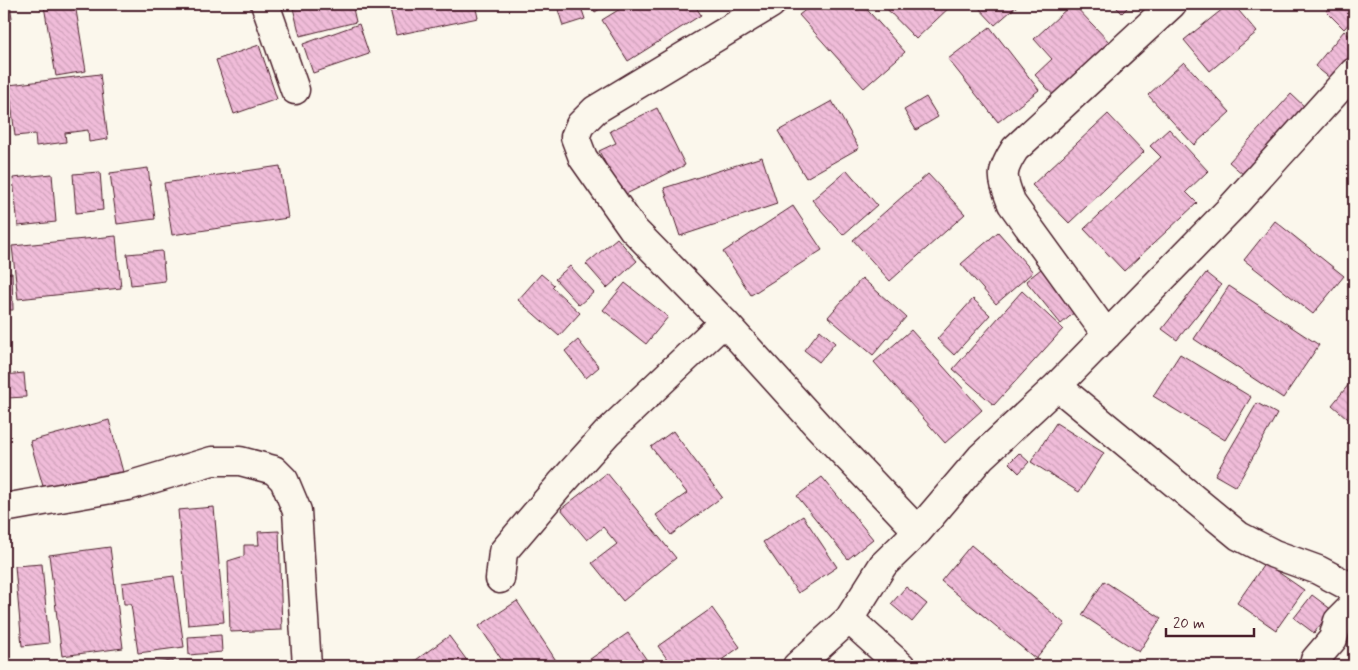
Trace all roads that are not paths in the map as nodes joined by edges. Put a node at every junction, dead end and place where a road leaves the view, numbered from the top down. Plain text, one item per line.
1 (265, 4) edge
2 (771, 4) edge
3 (1172, 4) edge
4 (1354, 72) edge
5 (295, 90) dead end
6 (724, 322) junction
7 (1107, 335) junction
8 (1057, 386) junction
9 (4, 508) edge
10 (918, 531) junction
11 (500, 580) dead end
12 (1354, 589) edge
13 (1354, 601) edge
14 (849, 619) junction
15 (307, 666) edge
16 (797, 666) edge
17 (901, 666) edge
18 (1314, 666) edge

1 - 5 street
2 - 6 street
3 - 7 street
4 - 7 street
6 - 10 street
6 - 11 street
7 - 8 street
8 - 10 street
8 - 12 street
9 - 15 street
10 - 14 street
13 - 18 street
14 - 16 street
14 - 17 street

